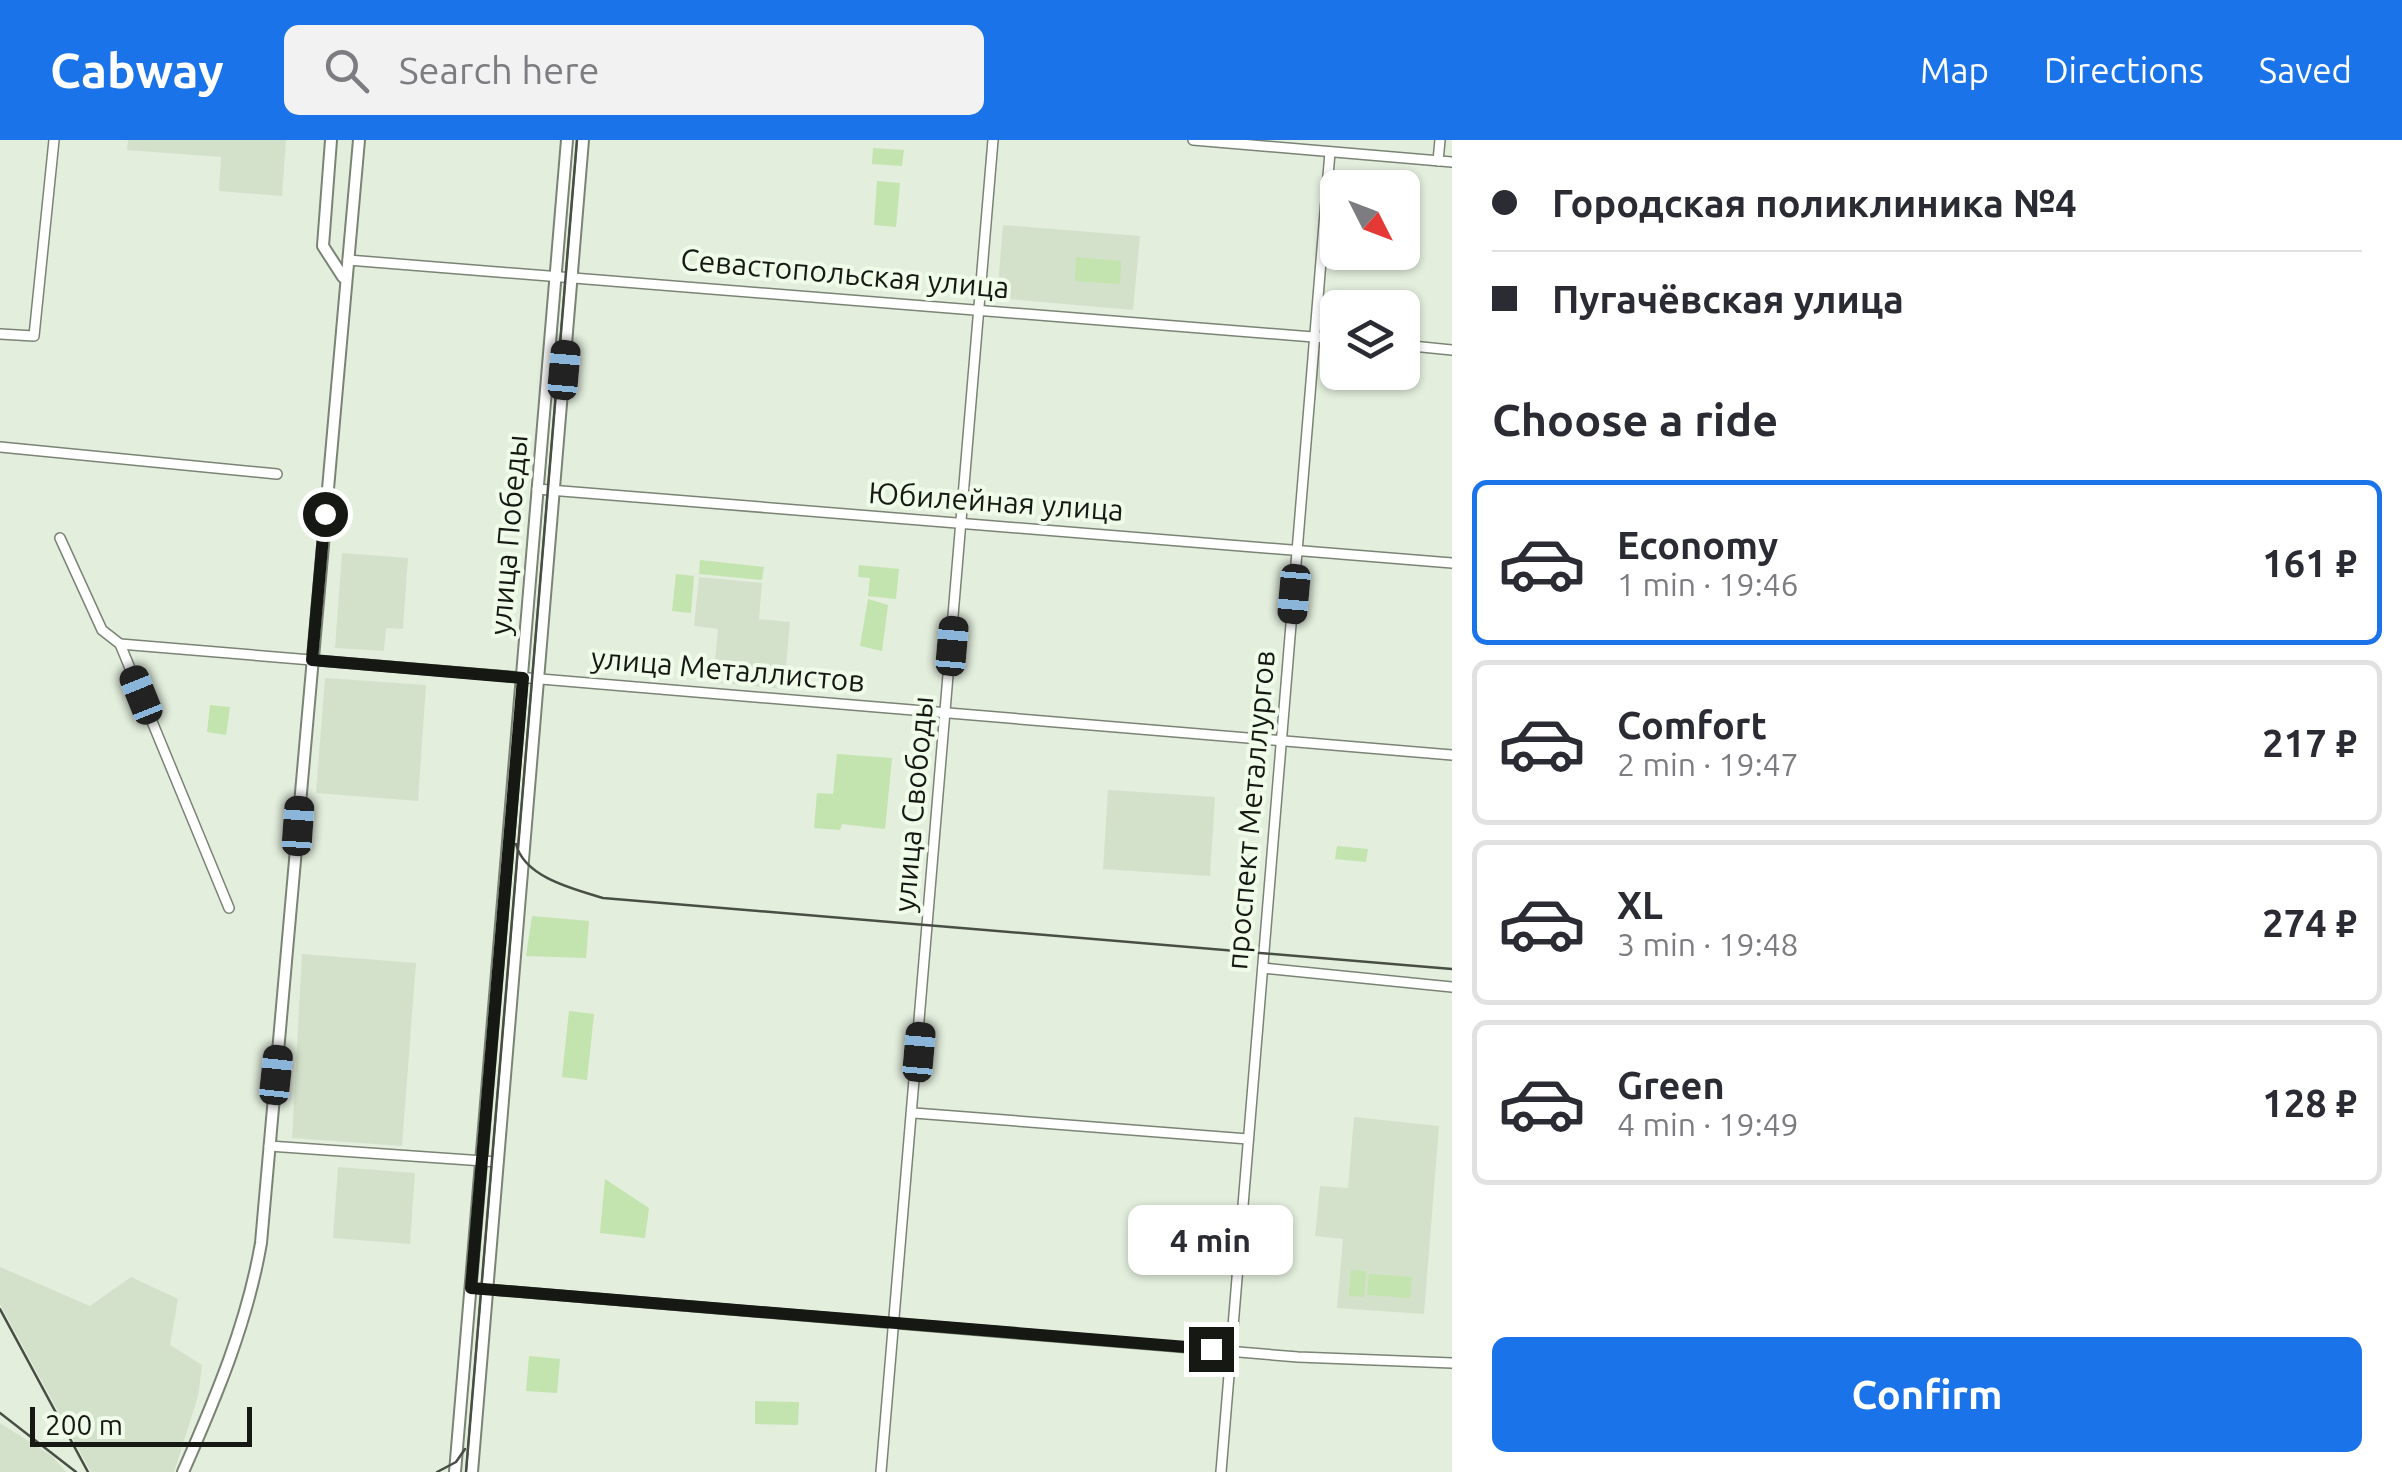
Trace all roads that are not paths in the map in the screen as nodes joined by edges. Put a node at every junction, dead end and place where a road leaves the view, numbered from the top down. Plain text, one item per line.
1 (54, 140) edge
2 (331, 140) edge
3 (359, 140) edge
4 (567, 140) edge
5 (583, 140) edge
6 (993, 140) edge
7 (1193, 140) edge
8 (1440, 140) edge
9 (1330, 152) junction
10 (1438, 161) junction
11 (1452, 162) edge
12 (349, 255) junction
13 (330, 259) junction
14 (556, 274) junction
15 (578, 276) junction
16 (344, 277) junction
17 (979, 310) junction
18 (0, 334) edge
19 (1315, 338) junction
20 (1320, 338) edge
21 (1420, 347) edge
22 (1452, 350) edge
23 (0, 447) edge
24 (277, 474) dead end
25 (537, 489) junction
26 (554, 490) junction
27 (962, 525) junction
28 (60, 538) dead end
29 (1298, 549) junction
30 (1452, 562) edge
31 (120, 644) junction
32 (312, 660) junction
33 (523, 678) junction
34 (538, 679) junction
35 (946, 713) junction
36 (1282, 740) junction
37 (1452, 754) edge
38 (230, 908) dead end
39 (1263, 968) junction
40 (1452, 987) edge
41 (914, 1113) junction
42 (1248, 1139) junction
43 (269, 1146) junction
44 (481, 1162) junction
45 (498, 1162) junction
46 (471, 1288) junction
47 (487, 1288) junction
48 (893, 1323) junction
49 (1231, 1352) junction
50 (1452, 1363) edge
51 (183, 1472) edge
52 (456, 1472) edge
53 (472, 1472) edge
54 (881, 1472) edge
55 (1221, 1472) edge

1 - 18 street
2 - 13 main road
3 - 12 main road
4 - 14 main road, улица Победы
5 - 15 main road, улица Победы
6 - 17 street, улица Свободы
7 - 9 street
8 - 10 street
9 - 10 street
9 - 19 street, проспект Металлургов
10 - 11 street
12 - 13 main road
12 - 14 street, Севастопольская улица
12 - 16 main road
13 - 16 main road
14 - 15 street, Севастопольская улица
14 - 25 main road, улица Победы
15 - 17 street, Севастопольская улица
15 - 26 main road, улица Победы
16 - 32 main road
17 - 19 street, Севастопольская улица
17 - 27 street, улица Свободы
19 - 20 street, Севастопольская улица
19 - 29 street, проспект Металлургов
21 - 22 street
23 - 24 street
25 - 26 street, Юбилейная улица
25 - 33 main road, улица Победы
26 - 27 street, Юбилейная улица
26 - 34 main road, улица Победы
27 - 29 street, Юбилейная улица
27 - 35 street, улица Свободы
28 - 31 street
29 - 30 street, Юбилейная улица
29 - 36 street, проспект Металлургов
31 - 32 street, улица Металлистов
31 - 38 street
32 - 33 street, улица Металлистов
32 - 43 main road
33 - 34 street, улица Металлистов
33 - 44 main road, улица Победы
34 - 35 street, улица Металлистов
34 - 45 main road, улица Победы
35 - 36 street, улица Металлистов
35 - 41 street, улица Свободы
36 - 37 street, улица Металлистов
36 - 39 street, проспект Металлургов
39 - 40 street
39 - 42 street, проспект Металлургов
41 - 42 street
41 - 48 street, улица Свободы
42 - 49 street, проспект Металлургов
43 - 44 street
43 - 51 main road
44 - 45 street
44 - 46 main road, улица Победы
45 - 47 main road, улица Победы
46 - 47 street
46 - 52 main road, улица Победы
47 - 48 street
47 - 53 main road, улица Победы
48 - 49 street
48 - 54 street, улица Свободы
49 - 50 street
49 - 55 street, проспект Металлургов

